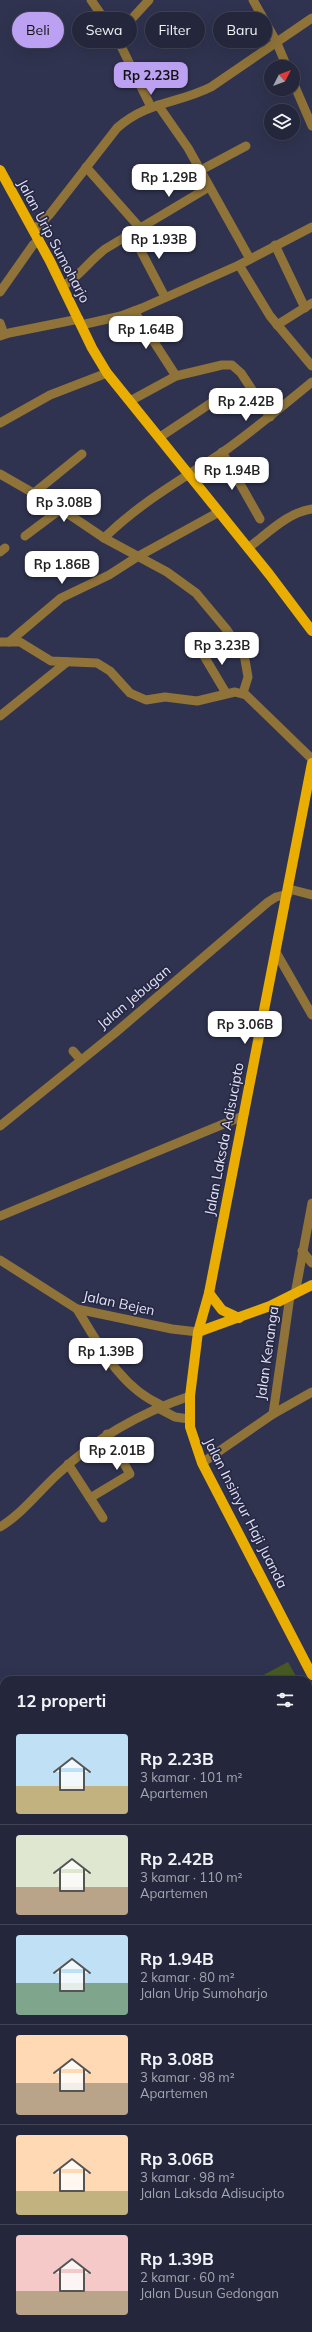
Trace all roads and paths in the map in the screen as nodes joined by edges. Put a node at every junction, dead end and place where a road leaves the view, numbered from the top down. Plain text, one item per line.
1 (91, 0) edge
2 (149, 0) edge
3 (253, 0) edge
4 (99, 12) edge
5 (137, 13) edge
6 (312, 18) edge
7 (276, 41) junction
8 (123, 48) edge
9 (284, 60) edge
10 (299, 96) edge
11 (154, 106) junction
12 (312, 126) edge
13 (246, 146) dead end
14 (86, 167) junction
15 (0, 170) edge
16 (201, 170) junction
17 (209, 187) junction
18 (312, 227) edge
19 (140, 228) junction
20 (34, 230) junction
21 (132, 234) junction
22 (39, 240) junction
23 (275, 245) junction
24 (250, 259) junction
25 (239, 265) junction
26 (63, 286) junction
27 (0, 292) edge
28 (165, 297) junction
29 (308, 306) edge
30 (134, 311) junction
31 (0, 322) edge
32 (80, 322) junction
33 (277, 325) junction
34 (2, 335) edge
35 (312, 366) edge
36 (107, 373) junction
37 (176, 376) junction
38 (312, 382) edge
39 (217, 399) dead end
40 (130, 401) junction
41 (270, 417) junction
42 (0, 423) edge
43 (160, 437) junction
44 (222, 452) junction
45 (82, 454) dead end
46 (188, 473) junction
47 (0, 474) edge
48 (34, 493) junction
49 (61, 509) junction
50 (312, 509) edge
51 (219, 512) junction
52 (260, 519) dead end
53 (25, 536) dead end
54 (104, 538) junction
55 (248, 548) junction
56 (137, 557) junction
57 (310, 627) edge
58 (4, 642) edge
59 (201, 651) dead end
60 (67, 662) junction
61 (226, 692) junction
62 (243, 693) junction
63 (0, 716) edge
64 (312, 759) edge
65 (312, 763) edge
66 (288, 892) junction
67 (312, 895) edge
68 (277, 954) junction
69 (312, 1015) edge
70 (73, 1050) dead end
71 (80, 1059) junction
72 (243, 1116) junction
73 (0, 1126) edge
74 (312, 1203) edge
75 (0, 1216) edge
76 (302, 1251) junction
77 (0, 1260) edge
78 (312, 1263) edge
79 (312, 1285) edge
80 (209, 1293) junction
81 (292, 1295) junction
82 (77, 1309) junction
83 (239, 1318) junction
84 (198, 1332) junction
85 (312, 1392) edge
86 (190, 1396) junction
87 (159, 1406) junction
88 (273, 1414) junction
89 (189, 1419) junction
90 (107, 1434) junction
91 (202, 1463) junction
92 (68, 1464) junction
93 (90, 1498) junction
94 (103, 1518) dead end
95 (0, 1527) edge
96 (312, 1675) edge

1 - 4 street
2 - 5 street
3 - 7 street
6 - 7 street
7 - 9 street
7 - 11 street
8 - 11 street
10 - 12 street
11 - 14 street
11 - 16 street
13 - 16 street
14 - 19 street
14 - 20 street
15 - 20 main road, Jalan Urip Sumoharjo
16 - 17 street
17 - 19 street
17 - 24 street
18 - 23 street
19 - 21 street
20 - 22 main road, Jalan Urip Sumoharjo
21 - 26 street
21 - 28 street
22 - 26 main road, Jalan Urip Sumoharjo
22 - 27 street
23 - 24 street
23 - 29 street
24 - 25 street
25 - 28 street
25 - 33 street
26 - 32 main road, Jalan Urip Sumoharjo
28 - 30 street
29 - 33 street
30 - 32 street
30 - 37 street
31 - 34 street
32 - 34 street
32 - 36 main road, Jalan Urip Sumoharjo
33 - 35 street
36 - 40 main road, Jalan Urip Sumoharjo
36 - 42 street
37 - 40 street
37 - 41 street
38 - 41 street
39 - 43 street
40 - 43 main road, Jalan Urip Sumoharjo
41 - 44 street
43 - 46 main road, Jalan Urip Sumoharjo
44 - 46 street
44 - 52 street
45 - 48 street
46 - 51 main road, Jalan Urip Sumoharjo
46 - 54 street
47 - 48 street
48 - 49 street
49 - 53 street
49 - 54 street
50 - 55 street
51 - 55 main road, Jalan Urip Sumoharjo
51 - 56 street
54 - 56 street
55 - 57 main road, Jalan Urip Sumoharjo
56 - 58 street
56 - 62 street
58 - 60 street
59 - 61 street
60 - 61 street
60 - 63 street
61 - 62 street
62 - 64 street
65 - 66 main road, Jalan Laksda Adisucipto
66 - 67 street
66 - 68 main road, Jalan Laksda Adisucipto
66 - 71 street, Jalan Jebugan
68 - 69 street
68 - 72 main road, Jalan Laksda Adisucipto
70 - 71 street
71 - 73 street, Jalan Jebugan
72 - 75 street
72 - 80 main road, Jalan Laksda Adisucipto
74 - 76 street, Jalan Kenanga
76 - 78 street
76 - 81 street, Jalan Kenanga
77 - 82 street, Jalan Bejen
79 - 81 main road
80 - 83 main road
80 - 84 main road, Jalan Laksda Adisucipto
81 - 83 main road
81 - 88 street, Jalan Kenanga
82 - 84 street, Jalan Bejen
82 - 87 street
83 - 84 main road
84 - 86 main road, Jalan Insinyur Haji Juanda
85 - 88 street
86 - 87 street
86 - 89 main road, Jalan Insinyur Haji Juanda
87 - 89 street
87 - 90 street
88 - 91 street
89 - 91 main road, Jalan Insinyur Haji Juanda
90 - 92 street
90 - 93 street
91 - 96 main road, Jalan Insinyur Haji Juanda
92 - 93 street
92 - 95 street
93 - 94 street

